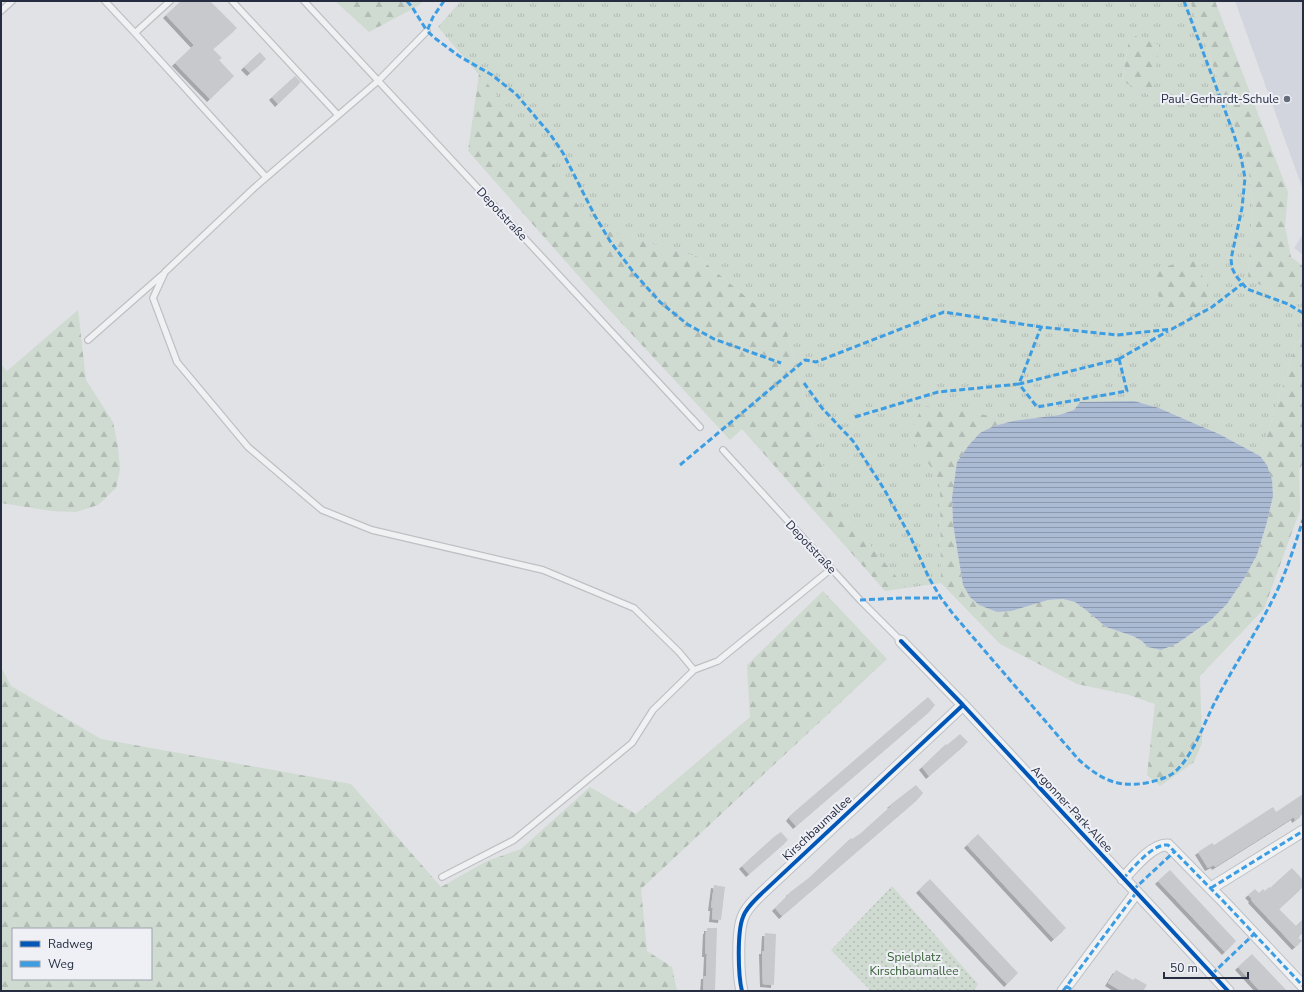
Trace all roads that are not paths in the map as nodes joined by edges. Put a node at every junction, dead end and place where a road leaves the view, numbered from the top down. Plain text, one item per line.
1 (12, 1) edge
2 (104, 1) edge
3 (170, 1) edge
4 (232, 1) edge
5 (304, 1) edge
6 (1, 11) edge
7 (427, 31) dead end
8 (135, 33) junction
9 (378, 81) junction
10 (338, 115) junction
11 (266, 177) junction
12 (165, 272) junction
13 (88, 340) dead end
14 (700, 427) dead end
15 (723, 450) dead end
16 (831, 568) junction
17 (901, 642) joint
18 (694, 670) junction
19 (963, 705) junction
20 (1303, 831) edge
21 (442, 877) dead end
22 (1123, 879) junction
23 (1211, 888) junction
24 (1136, 893) junction
25 (1303, 986) edge
26 (1067, 989) edge
27 (742, 991) edge
28 (1228, 991) edge

1 - 6 lane
2 - 8 lane
3 - 8 lane
4 - 10 lane
5 - 9 lane, Depotstraße
7 - 9 lane
8 - 11 lane
9 - 10 lane
9 - 14 lane, Depotstraße
10 - 11 lane
11 - 12 lane
12 - 13 lane
12 - 18 lane
15 - 16 lane, Depotstraße
16 - 17 lane, Depotstraße
16 - 18 lane
17 - 19 street, Argonner-Park-Allee
18 - 21 lane
19 - 22 street, Argonner-Park-Allee
19 - 27 street, Kirschbaumallee
20 - 23 street
22 - 23 street
22 - 24 street, Argonner-Park-Allee
23 - 25 street
24 - 26 street
24 - 28 street, Argonner-Park-Allee

